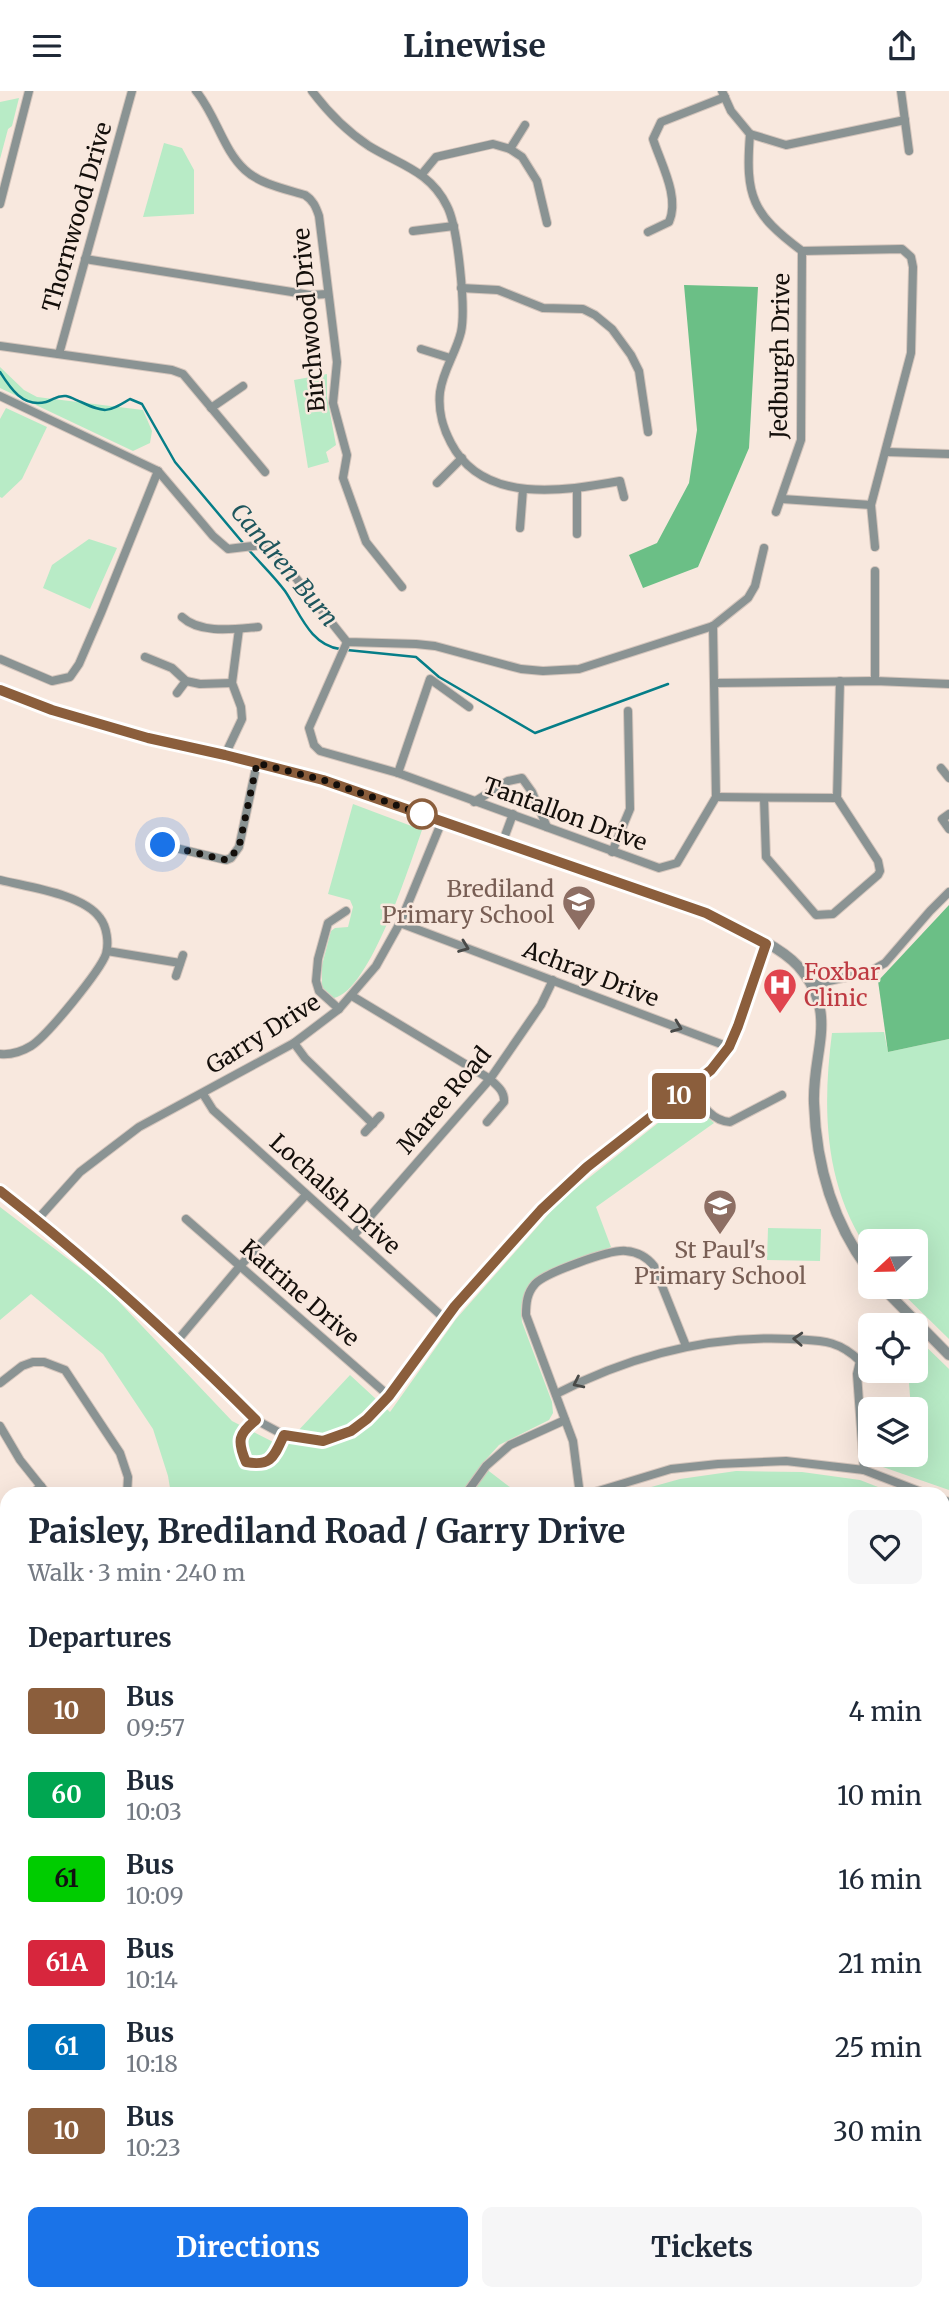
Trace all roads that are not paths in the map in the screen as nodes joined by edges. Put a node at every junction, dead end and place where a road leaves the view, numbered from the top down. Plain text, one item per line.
1 (29, 91) edge
2 (132, 91) edge
3 (196, 91) edge
4 (312, 91) edge
5 (901, 91) edge
6 (723, 94) edge
7 (905, 120) junction
8 (525, 125) dead end
9 (750, 134) junction
10 (510, 149) junction
11 (909, 151) dead end
12 (422, 174) junction
13 (0, 204) edge
14 (548, 223) dead end
15 (454, 226) junction
16 (413, 231) dead end
17 (649, 232) dead end
18 (802, 251) junction
19 (85, 259) junction
20 (461, 288) junction
21 (328, 294) junction
22 (0, 346) edge
23 (421, 349) dead end
24 (59, 354) junction
25 (450, 358) junction
26 (243, 386) dead end
27 (0, 396) edge
28 (211, 408) junction
29 (648, 432) dead end
30 (887, 451) junction
31 (949, 454) edge
32 (462, 458) junction
33 (158, 471) junction
34 (265, 472) dead end
35 (437, 483) dead end
36 (523, 489) junction
37 (577, 489) junction
38 (624, 496) dead end
39 (782, 499) junction
40 (871, 505) junction
41 (776, 512) dead end
42 (520, 528) dead end
43 (577, 534) dead end
44 (875, 547) dead end
45 (764, 548) dead end
46 (875, 571) dead end
47 (402, 587) dead end
48 (182, 617) dead end
49 (713, 626) junction
50 (258, 627) dead end
51 (239, 629) junction
52 (346, 645) junction
53 (145, 657) dead end
54 (0, 659) edge
55 (186, 681) junction
56 (840, 681) junction
57 (875, 681) junction
58 (232, 683) junction
59 (715, 683) junction
60 (949, 684) edge
61 (0, 689) edge
62 (177, 693) dead end
63 (469, 707) dead end
64 (628, 711) dead end
65 (225, 755) junction
66 (257, 763) junction
67 (941, 768) dead end
68 (398, 773) junction
69 (949, 778) edge
70 (716, 797) junction
71 (837, 797) junction
72 (764, 798) junction
73 (474, 801) junction
74 (513, 814) junction
75 (949, 814) edge
76 (442, 821) junction
77 (547, 827) junction
78 (949, 829) edge
79 (503, 841) junction
80 (163, 845) dead end
81 (612, 852) junction
82 (0, 880) edge
83 (949, 892) edge
84 (346, 911) dead end
85 (400, 923) junction
86 (766, 944) junction
87 (107, 951) junction
88 (176, 976) dead end
89 (553, 980) junction
90 (811, 985) junction
91 (352, 996) junction
92 (339, 1009) junction
93 (294, 1043) junction
94 (729, 1047) junction
95 (0, 1054) edge
96 (490, 1079) junction
97 (691, 1088) junction
98 (203, 1094) junction
99 (782, 1094) dead end
100 (380, 1116) dead end
101 (487, 1122) dead end
102 (373, 1124) junction
103 (366, 1132) dead end
104 (0, 1191) edge
105 (306, 1195) junction
106 (186, 1219) dead end
107 (37, 1220) junction
108 (353, 1236) junction
109 (858, 1255) edge
110 (240, 1266) junction
111 (891, 1299) edge
112 (903, 1313) edge
113 (445, 1319) junction
114 (928, 1337) edge
115 (177, 1341) junction
116 (686, 1346) junction
117 (949, 1355) edge
118 (858, 1359) edge
119 (858, 1370) edge
120 (0, 1383) edge
121 (556, 1394) junction
122 (389, 1396) junction
123 (565, 1420) junction
124 (0, 1426) edge
125 (864, 1470) junction
126 (41, 1486) edge
127 (127, 1487) edge
128 (471, 1487) edge
129 (581, 1487) edge
130 (609, 1487) edge
131 (908, 1487) edge

1 - 13 street
2 - 19 street, Thornwood Drive
3 - 21 street, Birchwood Drive
4 - 12 street
5 - 7 street
6 - 9 street
6 - 17 street
7 - 9 street
7 - 11 street
8 - 10 street
9 - 18 street, Jedburgh Drive
10 - 12 street
10 - 14 street
12 - 15 street
15 - 16 street
15 - 20 street
18 - 30 street
18 - 39 street, Jedburgh Drive
19 - 21 street
19 - 24 street, Thornwood Drive
20 - 25 street
20 - 29 street
21 - 47 street, Birchwood Drive
22 - 24 street
23 - 25 street
24 - 28 street
25 - 32 street
26 - 28 street
27 - 33 street
28 - 34 street
30 - 31 street
30 - 40 street
32 - 35 street
32 - 36 street
33 - 52 street
33 - 54 street
36 - 37 street
36 - 42 street
37 - 38 street
37 - 43 street
39 - 40 street
39 - 41 street, Jedburgh Drive
40 - 44 street
45 - 49 street
46 - 57 street
48 - 51 street
49 - 52 street
49 - 59 street
50 - 51 street
51 - 58 street
52 - 68 street, Tantallon Drive
53 - 55 street
55 - 58 street
55 - 62 street
56 - 57 street
56 - 59 street
56 - 71 street
57 - 60 street
58 - 65 street
59 - 70 street
61 - 65 street
63 - 68 street
64 - 81 street
65 - 66 street
66 - 76 street
66 - 80 street
67 - 69 street
68 - 73 street, Tantallon Drive
70 - 72 street
70 - 81 street, Tantallon Drive
71 - 72 street
71 - 72 street
73 - 74 street, Tantallon Drive
73 - 77 street
74 - 77 street, Tantallon Drive
74 - 79 street
75 - 78 street
76 - 79 street
76 - 85 street, Garry Drive
77 - 81 street, Tantallon Drive
79 - 86 street
82 - 87 street
83 - 90 street
84 - 92 street
85 -> 89 street, Achray Drive
85 - 91 street, Garry Drive
86 - 90 street
86 - 94 street
87 - 88 street
87 - 95 street
89 -> 94 street, Achray Drive
89 - 96 street, Maree Road
90 - 109 street
91 - 92 street, Garry Drive
91 - 96 street
92 - 93 street, Garry Drive
93 - 98 street, Garry Drive
93 - 102 street
94 - 97 street
96 - 101 street
96 - 108 street, Maree Road
97 - 99 street
97 - 113 street
98 - 105 street, Lochalsh Drive
98 - 107 street, Garry Drive
100 - 102 street
102 - 103 street
104 - 107 street
105 - 108 street, Lochalsh Drive
105 - 110 street
106 - 110 street, Katrine Drive
107 - 115 street
108 - 113 street, Lochalsh Drive
110 - 115 street
110 - 122 street, Katrine Drive
111 - 112 street
113 - 122 street
114 - 117 street
115 - 122 street
118 -> 116 street
116 -> 121 street
116 - 121 street
119 - 125 street
120 - 127 street
121 - 123 street
123 - 128 street
123 - 129 street
124 - 126 street
125 - 130 street
125 - 131 street

